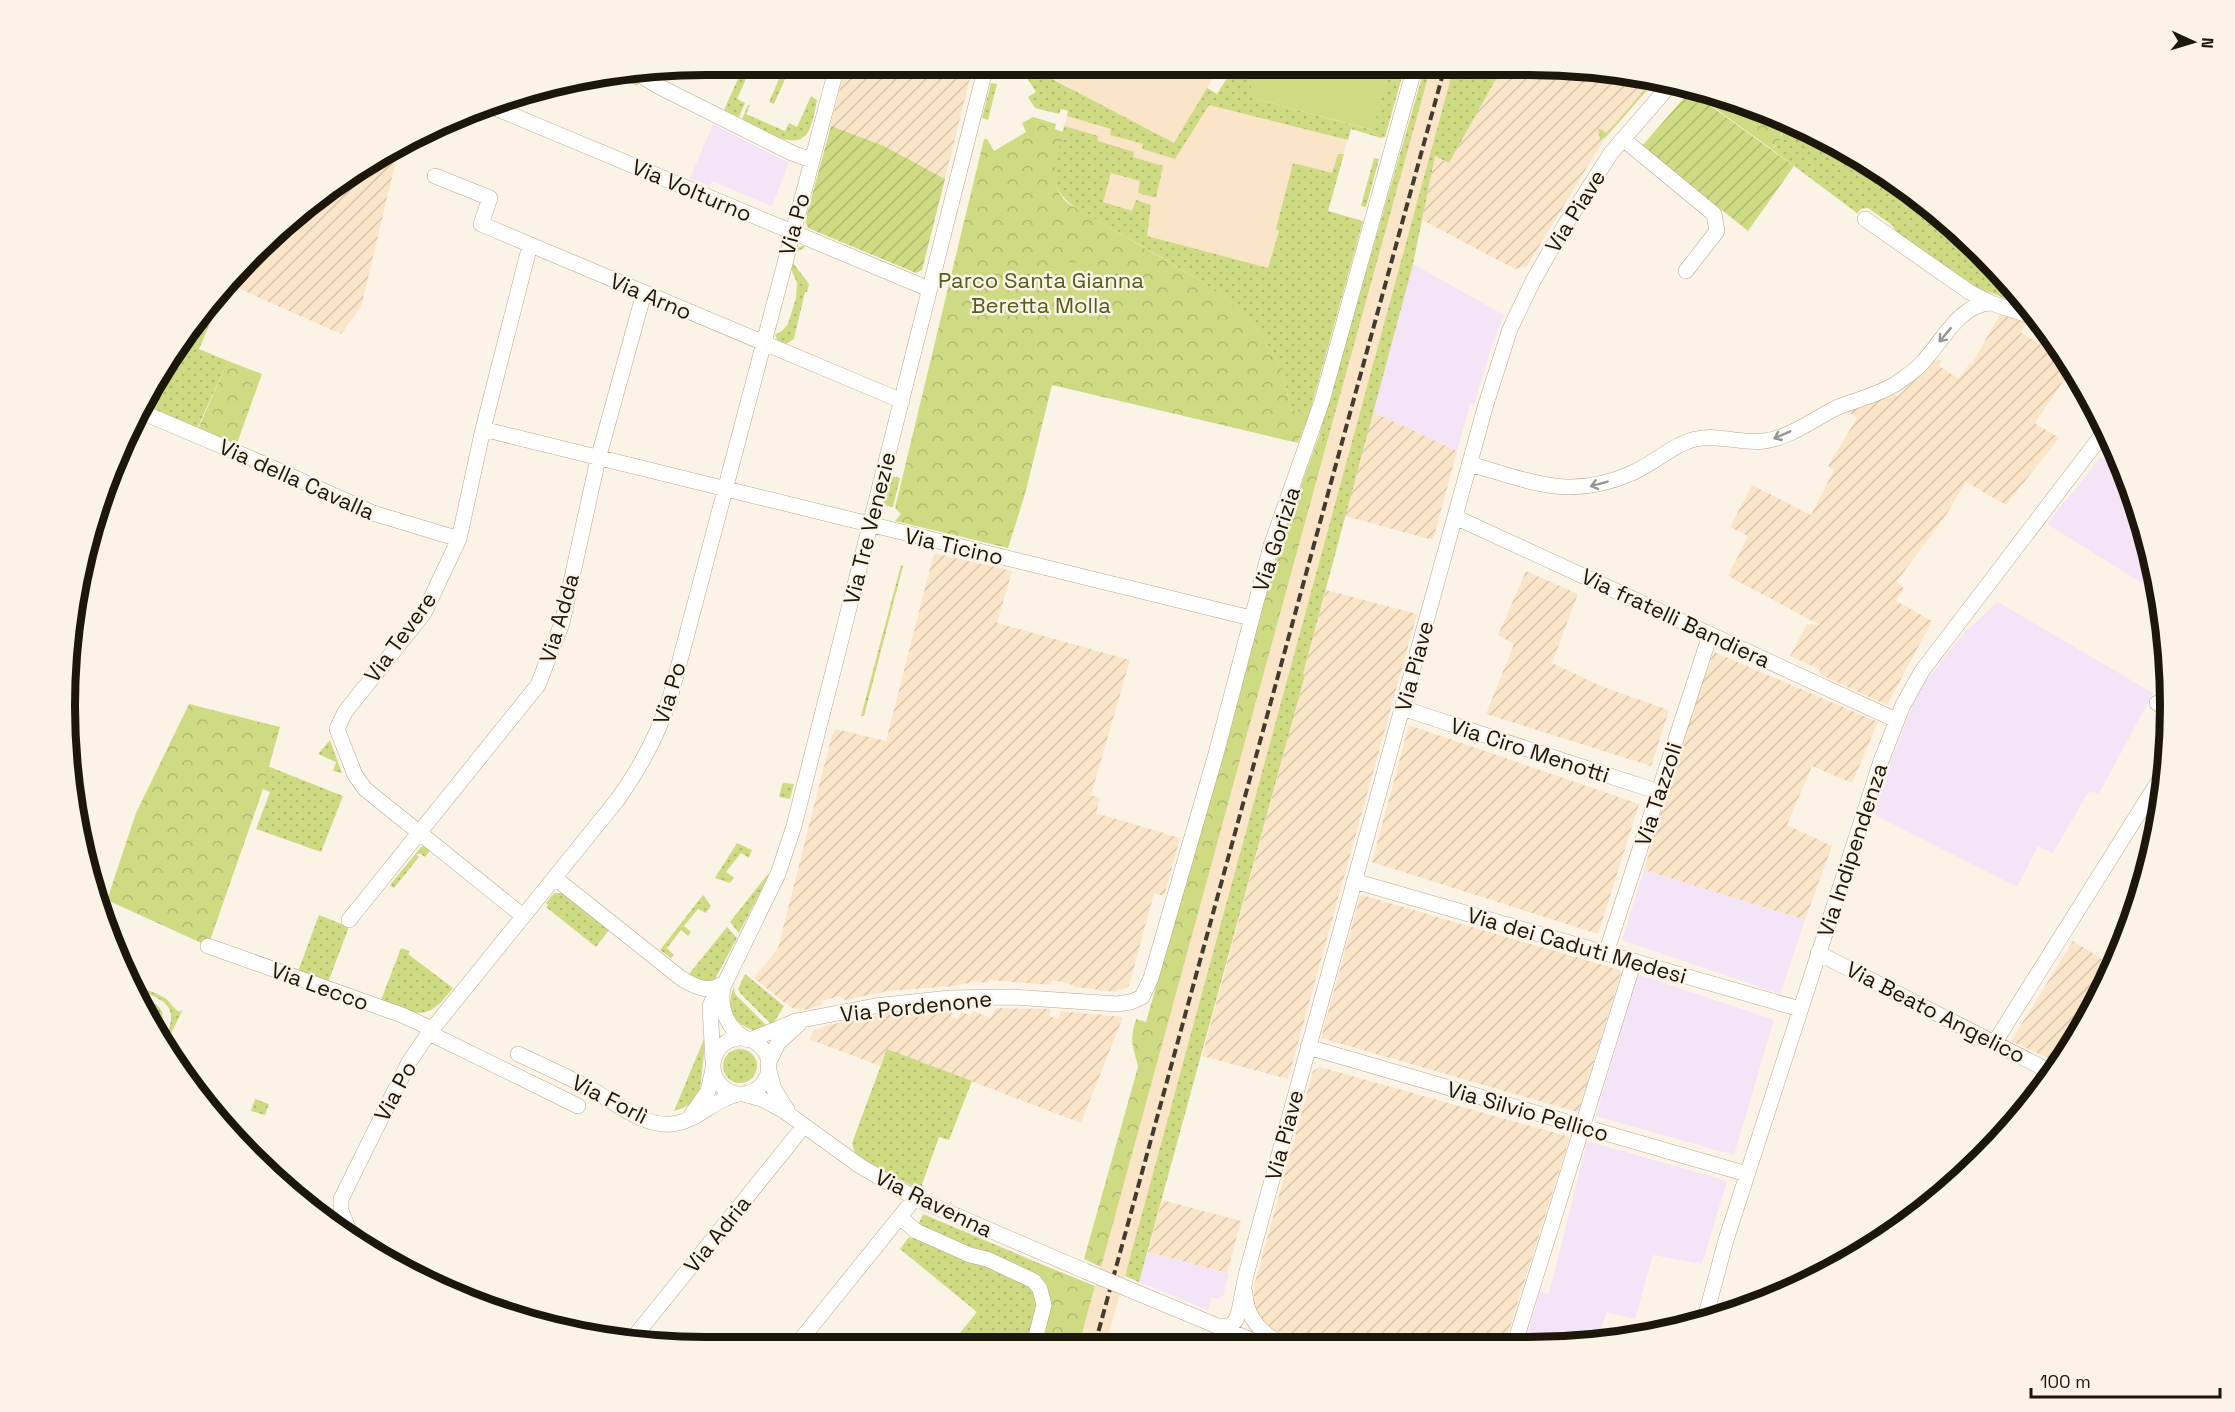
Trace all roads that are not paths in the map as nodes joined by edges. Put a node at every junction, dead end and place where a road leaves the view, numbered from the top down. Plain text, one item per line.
1 (835, 75) edge
2 (984, 75) edge
3 (1413, 75) edge
4 (645, 78) edge
5 (1666, 91) edge
6 (499, 110) edge
7 (1623, 139) junction
8 (811, 160) junction
9 (435, 176) dead end
10 (1865, 219) dead end
11 (792, 232) junction
12 (530, 245) junction
13 (1686, 271) dead end
14 (929, 289) junction
15 (644, 293) junction
16 (1991, 303) junction
17 (2023, 313) edge
18 (762, 343) junction
19 (902, 401) junction
20 (147, 414) edge
21 (483, 429) junction
22 (2100, 438) edge
23 (598, 459) junction
24 (1469, 464) junction
25 (723, 489) junction
26 (1455, 517) junction
27 (870, 525) junction
28 (459, 539) junction
29 (1251, 618) junction
30 (1710, 635) junction
31 (1402, 708) junction
32 (1896, 720) junction
33 (2155, 787) edge
34 (1659, 792) junction
35 (420, 832) junction
36 (555, 878) junction
37 (1354, 881) junction
38 (523, 916) junction
39 (349, 920) dead end
40 (208, 946) dead end
41 (1606, 953) junction
42 (1818, 953) junction
43 (1634, 962) junction
44 (682, 979) junction
45 (723, 980) junction
46 (1131, 1002) joint
47 (1800, 1009) junction
48 (710, 1019) junction
49 (808, 1019) junction
50 (430, 1031) junction
51 (749, 1040) junction
52 (1995, 1042) junction
53 (1308, 1047) junction
54 (518, 1054) dead end
55 (540, 1064) junction
56 (713, 1064) junction
57 (768, 1065) junction
58 (2046, 1068) edge
59 (529, 1082) junction
60 (741, 1094) junction
61 (578, 1106) dead end
62 (683, 1121) junction
63 (799, 1121) junction
64 (1583, 1127) junction
65 (1747, 1174) junction
66 (915, 1198) junction
67 (901, 1218) junction
68 (347, 1225) edge
69 (1244, 1281) junction
70 (1707, 1311) edge
71 (1200, 1319) junction
72 (1218, 1326) junction
73 (637, 1333) edge
74 (803, 1337) edge
75 (1037, 1337) edge
76 (1244, 1337) edge
77 (1270, 1337) edge
78 (1517, 1337) edge

1 - 8 street, Via Po
2 - 14 street, Via Tre Venezie
3 - 29 street, Via Gorizia
4 - 8 street
5 - 7 street, Via Piave
6 - 11 street, Via Volturno
7 - 13 street
7 - 24 street, Via Piave
8 - 11 street, Via Po
9 - 12 street, Via Arno
10 - 16 street
11 - 14 street, Via Volturno
11 - 18 street, Via Po
12 - 15 street, Via Arno
12 - 21 street, Via Tevere
14 - 19 street, Via Tre Venezie
15 - 18 street, Via Arno
15 - 23 street, Via Adda
16 - 17 street
16 -> 24 street
18 - 19 street, Via Arno
18 - 25 street, Via Po
19 - 27 street, Via Tre Venezie
20 - 28 street, Via della Cavalla
21 - 23 street, Via Ticino
21 - 28 street, Via Tevere
22 - 32 street, Via Indipendenza
23 - 25 street, Via Ticino
23 - 35 street, Via Adda
24 - 26 street, Via Piave
25 - 27 street, Via Ticino
25 - 36 street, Via Po
26 - 30 street, Via fratelli Bandiera
26 - 31 street, Via Piave
27 - 29 street, Via Ticino
27 - 45 street, Via Tre Venezie
28 - 35 street, Via Tevere
29 - 46 street, Via Gorizia
30 - 32 street, Via fratelli Bandiera
30 - 34 street, Via Tazzoli
31 - 34 street, Via Ciro Menotti
31 - 37 street, Via Piave
32 - 42 street, Via Indipendenza
33 - 52 street
34 - 41 street, Via Tazzoli
35 - 38 street, Via Tevere
35 - 39 street, Via Adda
36 - 38 street, Via Po
36 - 44 street
37 - 41 street, Via dei Caduti Medesi
37 - 53 street, Via Piave
38 - 50 street, Via Po
40 - 50 street, Via Lecco
41 - 43 street, Via dei Caduti Medesi
42 - 47 street, Via Indipendenza
42 - 52 street, Via Beato Angelico
43 - 47 street, Via dei Caduti Medesi
43 - 64 street
44 - 45 street
44 - 48 street
45 - 48 street, Via Tre Venezie
45 - 51 street, Via Tre Venezie
46 - 49 street, Via Pordenone
47 - 65 street, Via Indipendenza
48 - 56 street, Via Tre Venezie
49 - 51 street, Via Pordenone
49 - 57 street, Via Pordenone
50 - 59 street, Via Forlì
50 - 68 street, Via Po
51 - 56 street
51 - 57 street
52 - 58 street, Via Beato Angelico
53 - 64 street, Via Silvio Pellico
53 - 69 street, Via Piave
54 - 55 street, Via Forlì
55 - 59 street
55 - 62 street, Via Forlì
56 - 60 street
56 - 62 street
57 - 60 street
57 - 63 street, Via Ravenna
59 - 61 street, Via Forlì
60 - 62 street, Via Forlì
60 - 63 street, Via Ravenna
63 - 66 street, Via Ravenna
63 - 73 street, Via Adria
64 - 65 street, Via Silvio Pellico
64 - 78 street
65 - 70 street, Via Indipendenza
66 - 67 street
66 - 71 street, Via Ravenna, bridge
67 - 74 street
67 - 75 street
69 - 71 street
69 - 72 street
69 - 77 street
71 - 72 street, Via Ravenna
72 - 76 street, Via Ravenna

